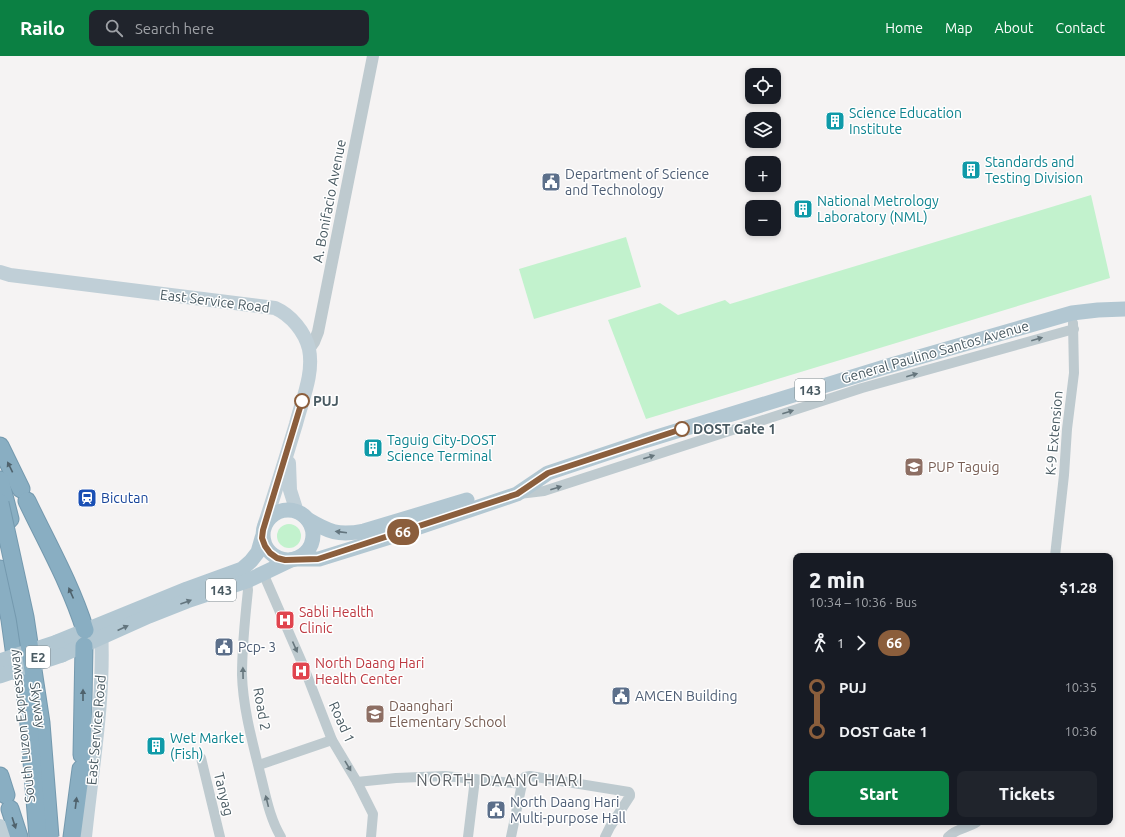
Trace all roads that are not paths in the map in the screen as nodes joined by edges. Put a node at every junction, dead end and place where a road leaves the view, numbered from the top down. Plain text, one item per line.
1 (373, 56) edge
2 (0, 272) edge
3 (1125, 300) edge
4 (1125, 309) edge
5 (1072, 313) junction
6 (1074, 329) junction
7 (965, 343) junction
8 (309, 349) junction
9 (970, 358) junction
10 (0, 446) edge
11 (289, 449) junction
12 (0, 480) edge
13 (517, 494) junction
14 (0, 504) edge
15 (302, 515) junction
16 (264, 531) junction
17 (0, 547) edge
18 (1055, 553) edge
19 (293, 559) junction
20 (0, 569) edge
21 (263, 573) junction
22 (247, 581) junction
23 (101, 631) junction
24 (84, 638) junction
25 (59, 648) junction
26 (0, 661) edge
27 (0, 676) edge
28 (332, 740) junction
29 (201, 758) dead end
30 (259, 765) junction
31 (0, 776) edge
32 (475, 778) junction
33 (524, 780) junction
34 (357, 782) junction
35 (972, 825) edge
36 (0, 826) edge
37 (2, 836) edge
38 (19, 837) edge
39 (32, 837) edge
40 (38, 837) edge
41 (50, 837) edge
42 (56, 837) edge
43 (72, 837) edge
44 (85, 837) edge
45 (220, 837) edge
46 (281, 837) edge
47 (371, 837) edge
48 (468, 837) edge
49 (511, 837) edge
50 (605, 837) edge
51 (948, 837) edge

1 - 8 street, A. Bonifacio Avenue
2 - 8 main road, East Service Road
3 -> 15 main road, General Paulino Santos Avenue / 143
4 - 5 main road, General Paulino Santos Avenue / 143
5 - 6 street, K-9 Extension
5 - 7 main road, General Paulino Santos Avenue / 143
9 -> 6 street
6 - 18 street, K-9 Extension
7 - 9 street
7 - 13 main road, General Paulino Santos Avenue / 143
8 - 11 main road, East Service Road
13 -> 9 street
24 -> 10 highway
11 - 15 main road, East Service Road
11 - 16 main road, East Service Road
12 - 42 highway, South Luzon Expressway / E2
13 - 19 main road, General Paulino Santos Avenue / 143
14 - 41 highway, Skyway / E2, bridge
15 - 16 main road
15 - 19 main road, 143
16 - 19 main road, 143
16 - 23 main road, General Paulino Santos Avenue / 143
17 - 40 highway, Skyway / E2, bridge
19 - 21 main road, General Paulino Santos Avenue / 143
20 - 39 highway, South Luzon Expressway / E2
21 - 22 main road, General Paulino Santos Avenue / 143
21 -> 28 street, Road 1
23 -> 22 main road, General Paulino Santos Avenue / 143
30 -> 22 street, Road 2
23 - 24 main road, General Paulino Santos Avenue / 143
23 - 44 main road, East Service Road
24 - 25 main road, General Paulino Santos Avenue
43 -> 24 highway
25 - 26 main road, bridge
25 - 27 main road, bridge
28 - 30 street
28 -> 34 street, Road 1
29 - 45 street, Tanyag
46 -> 30 street, Road 2
31 -> 38 highway
32 - 33 street
32 - 34 street
32 - 48 street
33 - 49 street
33 - 50 street
34 - 47 street, Road 1
35 - 51 street
36 - 37 main road

